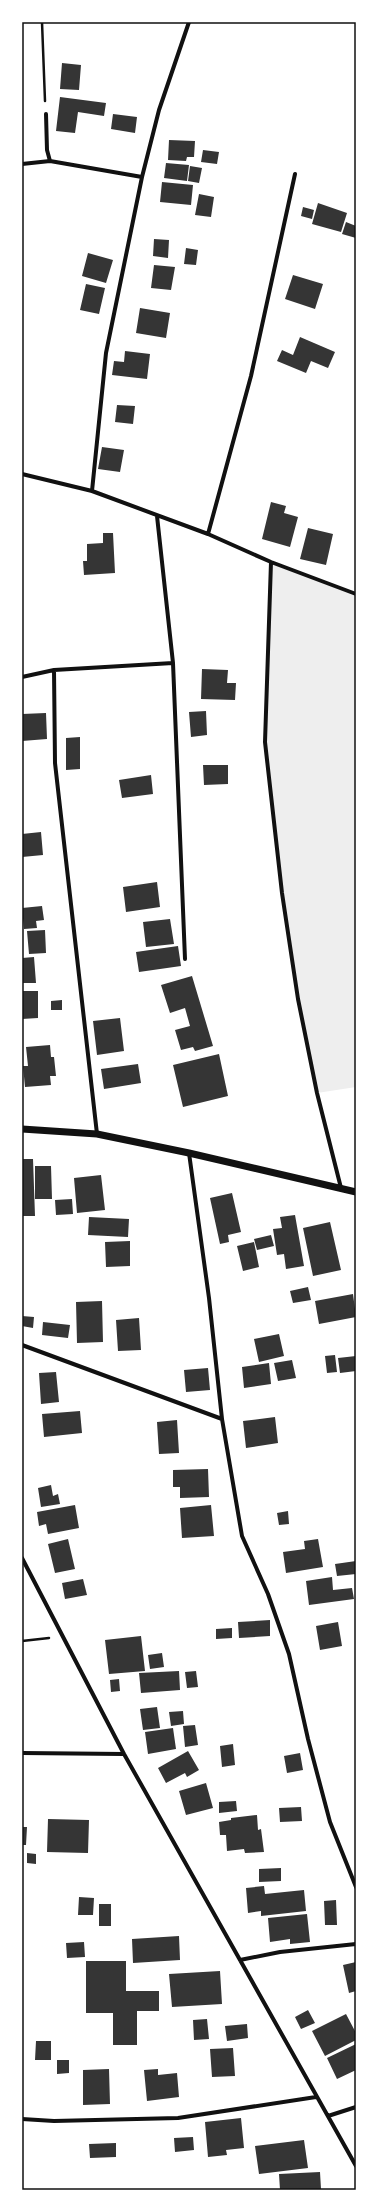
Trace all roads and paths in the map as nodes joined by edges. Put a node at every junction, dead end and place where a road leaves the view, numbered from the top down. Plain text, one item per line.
1 (42, 22) edge
2 (189, 22) edge
3 (46, 114) joint
4 (50, 161) junction
5 (22, 164) edge
6 (295, 174) dead end
7 (142, 176) junction
8 (22, 474) edge
9 (92, 491) junction
10 (156, 516) junction
11 (208, 534) junction
12 (271, 562) junction
13 (356, 594) edge
14 (173, 663) junction
15 (54, 670) junction
16 (22, 677) edge
17 (185, 959) dead end
18 (22, 1128) edge
19 (97, 1134) junction
20 (189, 1153) junction
21 (341, 1188) junction
22 (356, 1192) edge
23 (22, 1344) edge
24 (222, 1419) junction
25 (22, 1558) edge
26 (61, 1636) junction
27 (22, 1641) edge
28 (22, 1753) edge
29 (124, 1754) junction
30 (356, 1888) edge
31 (356, 1944) edge
32 (240, 1960) junction
33 (316, 2098) junction
34 (356, 2107) edge
35 (328, 2116) junction
36 (22, 2119) edge
37 (356, 2166) edge

1 - 3 path
2 - 7 street
3 - 4 street
4 - 5 street
4 - 7 street
6 - 11 street
7 - 9 street
8 - 9 street
9 - 10 street
10 - 11 street
10 - 14 street
11 - 12 street
12 - 13 street
12 - 21 street
14 - 15 street
14 - 17 street
15 - 16 street
15 - 19 street
18 - 19 street
19 - 20 street
20 - 21 street
20 - 24 street
21 - 22 street
23 - 24 street
24 - 30 street
25 - 26 street
26 - 27 path
26 - 29 street
28 - 29 street
29 - 32 street
31 - 32 street
32 - 33 street
33 - 35 street
33 - 36 street
34 - 35 street
35 - 37 street

